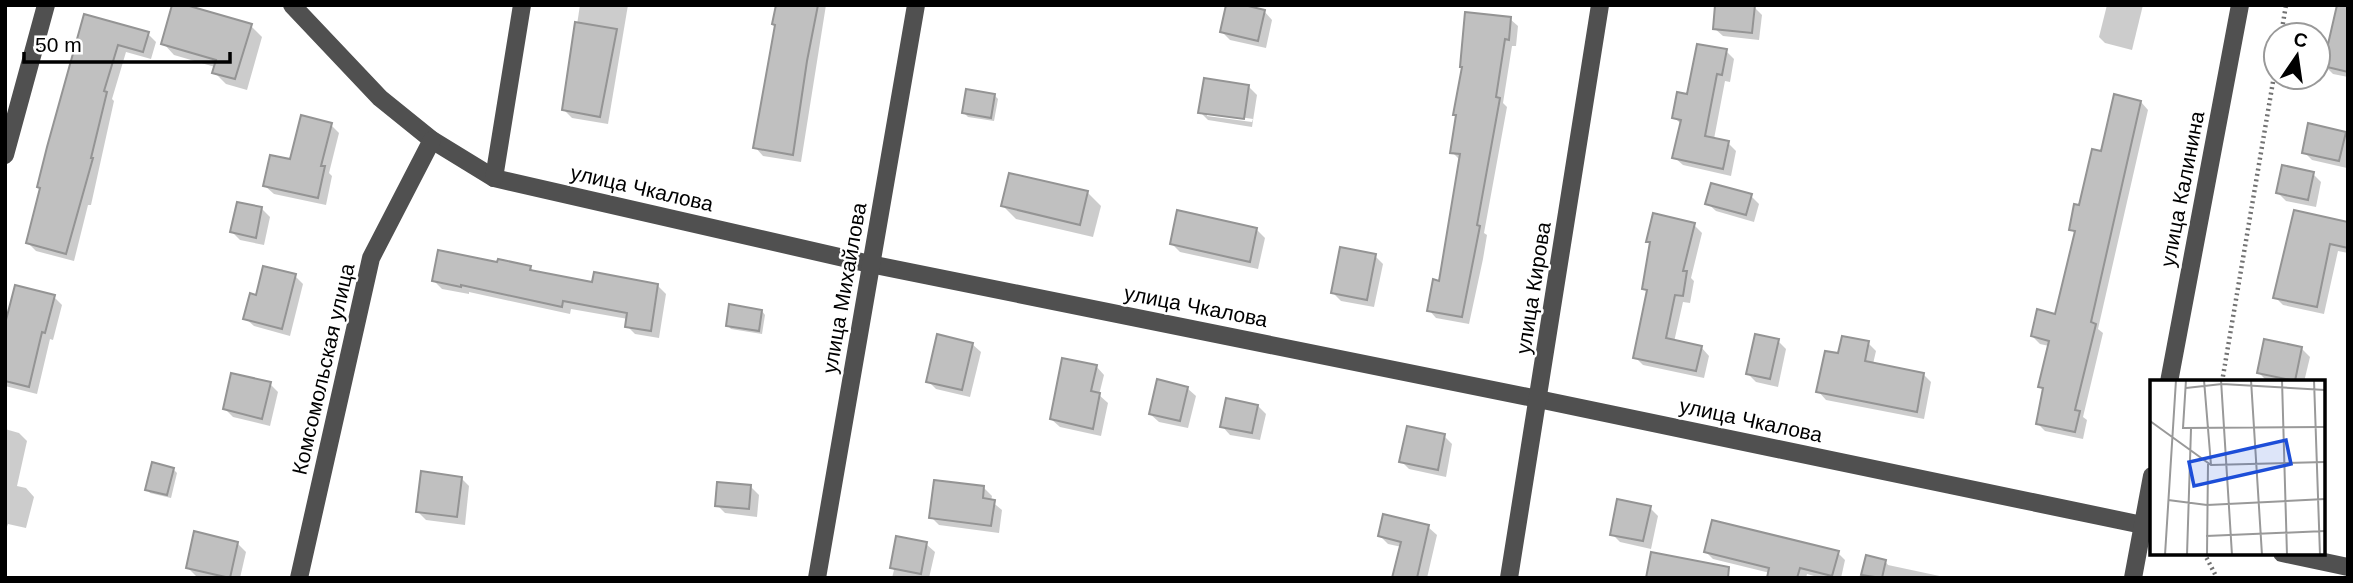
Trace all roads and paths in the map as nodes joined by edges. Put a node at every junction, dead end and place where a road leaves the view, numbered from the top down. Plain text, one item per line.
1 (46, 5) edge
2 (292, 5) edge
3 (522, 5) edge
4 (916, 5) edge
5 (1600, 5) edge
6 (2240, 5) edge
7 (2271, 91) edge
8 (432, 140) junction
9 (5, 156) edge
10 (494, 178) junction
11 (870, 264) junction
12 (2169, 380) edge
13 (2222, 380) edge
14 (1538, 398) junction
15 (2150, 496) edge
16 (2147, 526) edge
17 (2205, 555) edge
18 (2291, 555) edge
19 (2348, 567) edge
20 (299, 578) edge
21 (817, 578) edge
22 (1509, 578) edge
23 (2133, 578) edge
24 (2217, 578) edge

1 - 9 street
2 - 8 street, улица Чкалова
3 - 10 street
4 - 11 street, улица Михайлова
5 - 14 street, улица Кирова
6 - 12 street, улица Калинина
7 - 13 path
8 - 10 street, улица Чкалова
8 - 20 street, Комсомольская улица
10 - 11 street, улица Чкалова
11 - 14 street, улица Чкалова
11 - 21 street, улица Михайлова
14 - 16 street, улица Чкалова
14 - 22 street, улица Кирова
15 - 16 street
16 - 23 street
17 - 24 path
18 - 19 street

